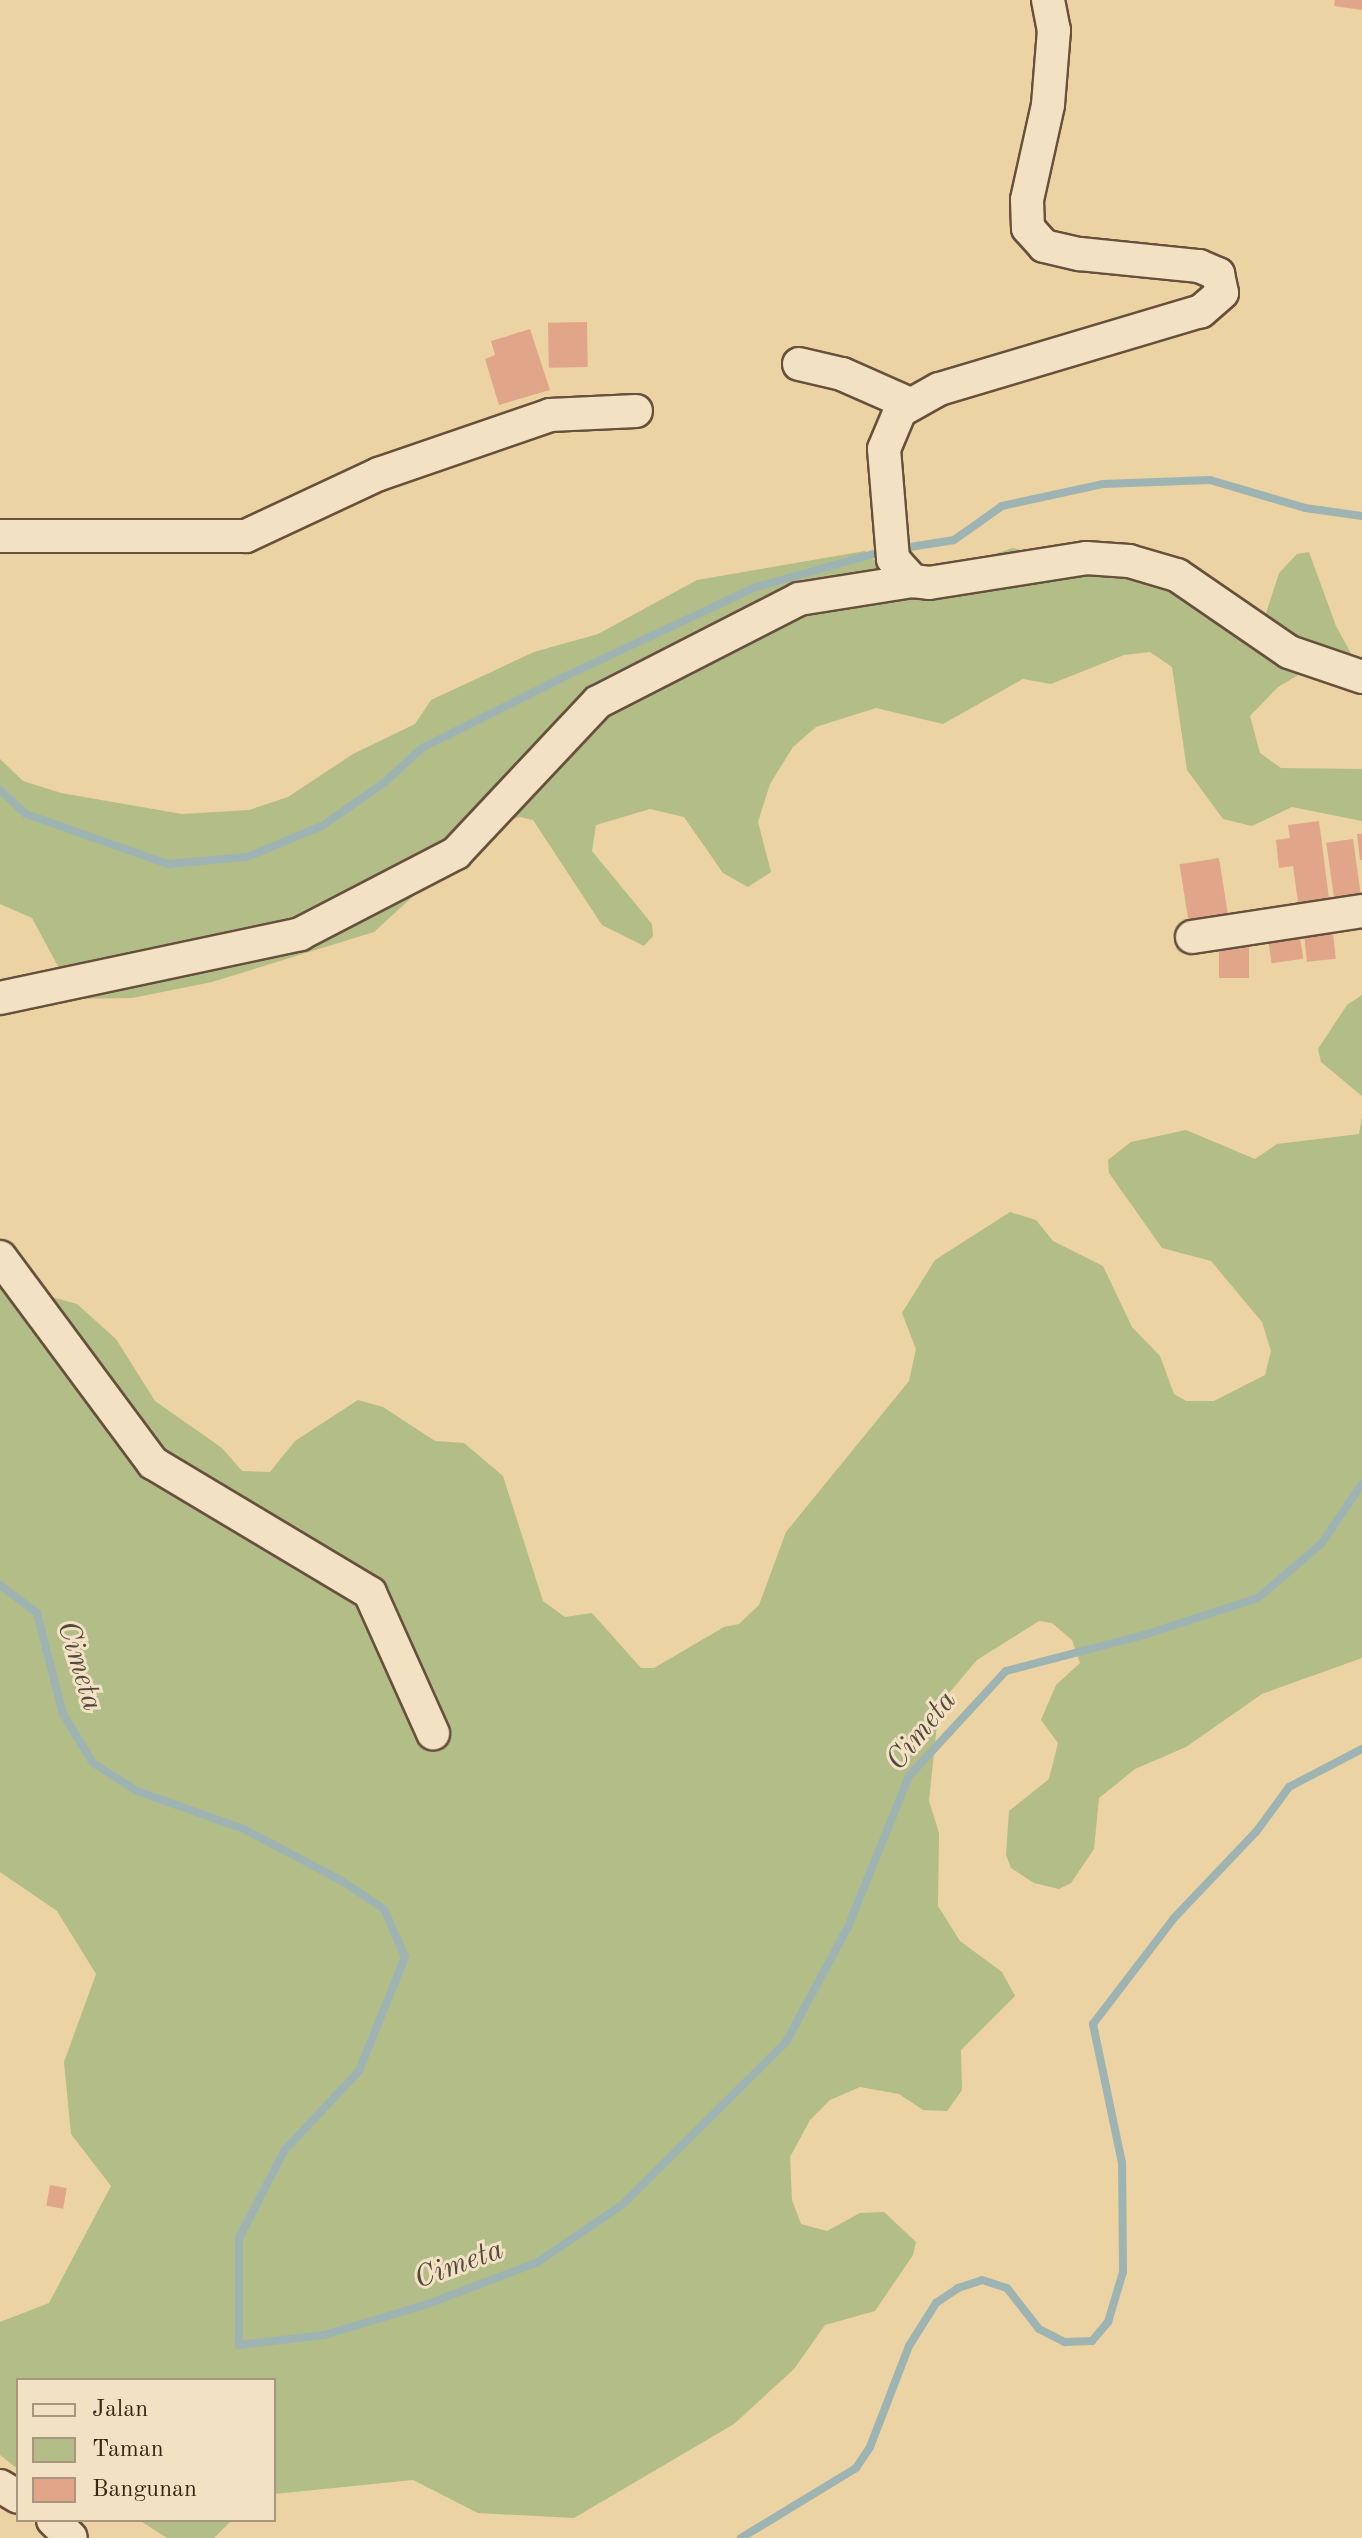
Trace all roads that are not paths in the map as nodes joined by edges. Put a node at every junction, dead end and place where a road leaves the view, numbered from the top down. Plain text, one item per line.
1 (1048, 0) edge
2 (799, 364) dead end
3 (910, 404) junction
4 (636, 411) dead end
5 (0, 536) edge
6 (913, 581) junction
7 (1362, 677) edge
8 (1362, 911) edge
9 (1192, 937) dead end
10 (0, 998) edge
11 (0, 1257) edge
12 (433, 1733) dead end
13 (55, 2522) edge
14 (71, 2538) edge

1 - 3 street
2 - 3 street
3 - 6 street
4 - 5 street
6 - 7 street
6 - 10 street
8 - 9 street
11 - 12 street
13 - 14 street

